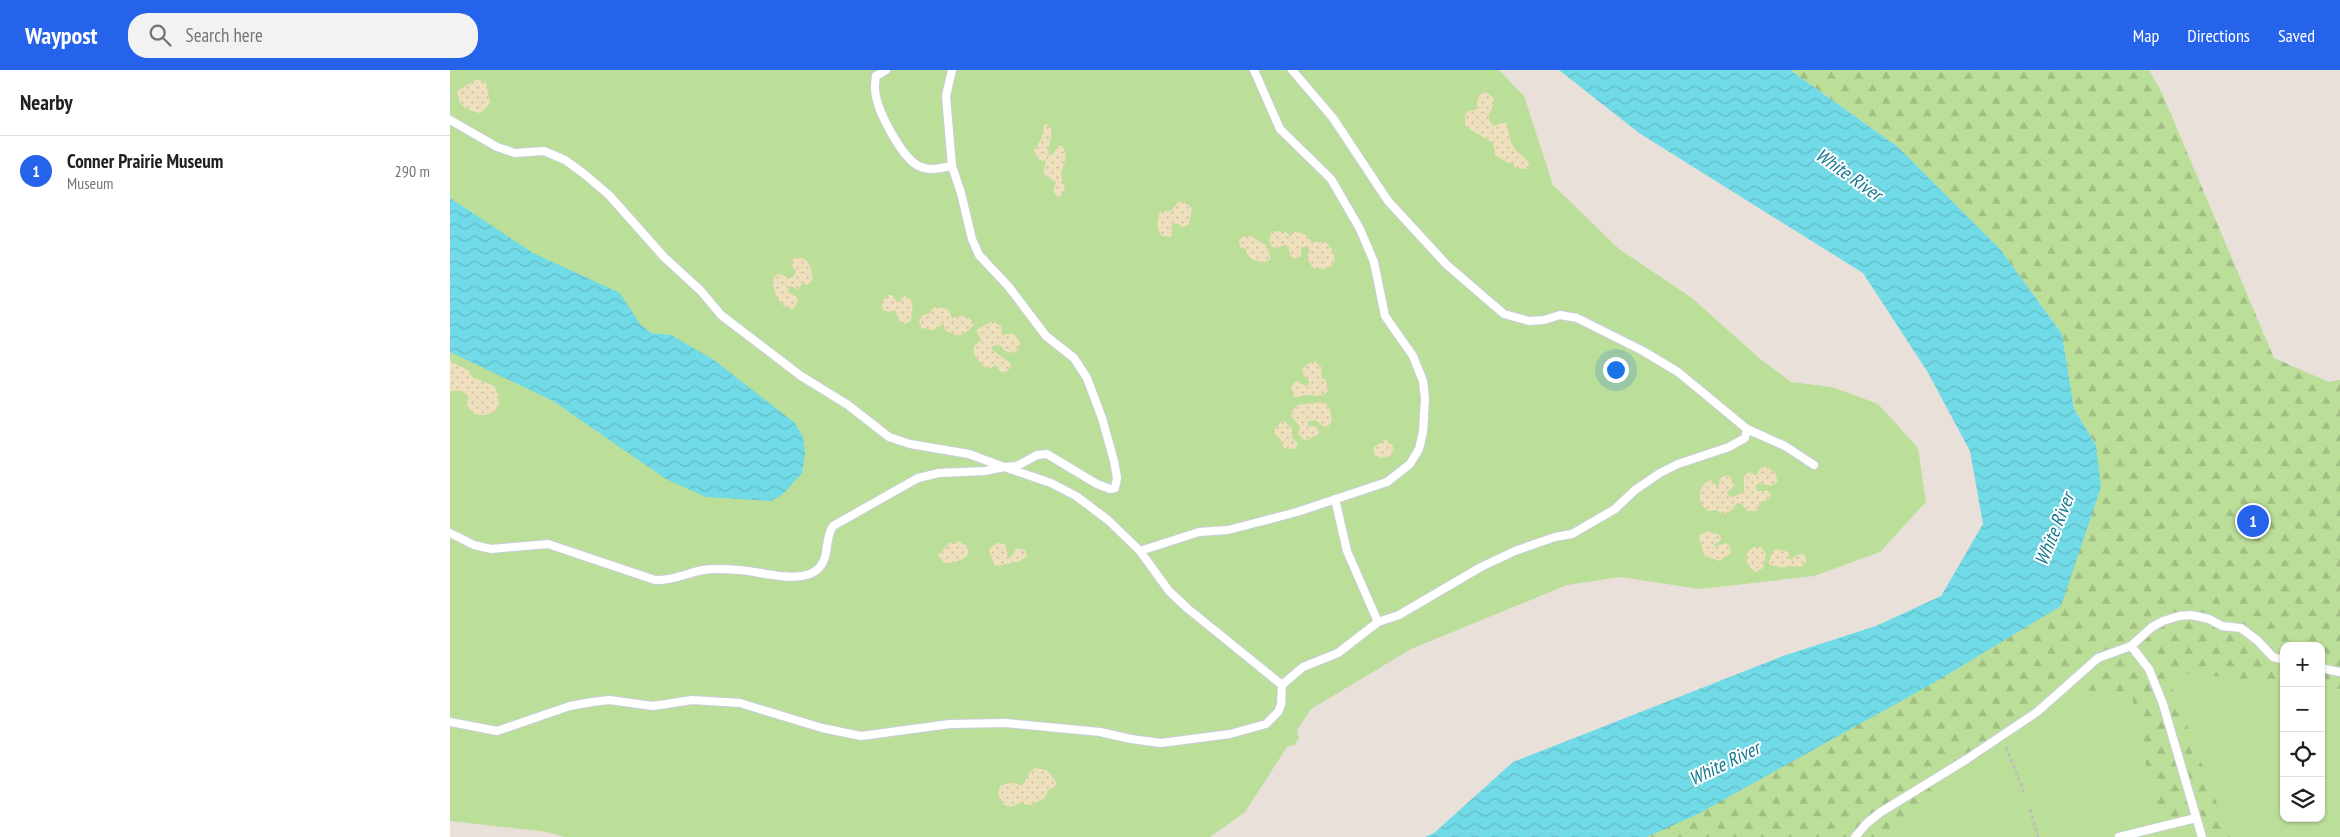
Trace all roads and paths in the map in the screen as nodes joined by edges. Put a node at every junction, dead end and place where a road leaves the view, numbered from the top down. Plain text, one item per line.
1 (886, 70) edge
2 (952, 70) edge
3 (1254, 70) edge
4 (1292, 70) edge
5 (873, 73) edge
6 (450, 120) edge
7 (952, 166) junction
8 (1747, 429) junction
9 (1814, 465) dead end
10 (1004, 467) junction
11 (1335, 499) junction
12 (450, 533) edge
13 (1140, 552) junction
14 (1378, 622) junction
15 (2131, 646) junction
16 (2280, 659) edge
17 (2325, 669) edge
18 (2340, 672) edge
19 (1282, 685) junction
20 (450, 722) edge
21 (2002, 736) junction
22 (2024, 792) dead end
23 (2030, 809) dead end
24 (2196, 818) junction
25 (1855, 837) edge
26 (2038, 837) edge
27 (2119, 837) edge
28 (2202, 837) edge

1 - 5 lane
2 - 7 lane
3 - 11 lane
4 - 8 lane
5 - 7 lane
6 - 10 lane
7 - 10 lane
8 - 9 lane
8 - 14 lane
10 - 12 lane
10 - 13 lane
11 - 13 lane
11 - 14 lane
13 - 19 lane
14 - 19 lane
15 - 16 lane
15 - 21 lane
15 - 24 lane
17 - 18 lane
19 - 20 lane
21 - 22 path
21 - 25 lane
23 - 26 path
24 - 27 lane
24 - 28 lane

